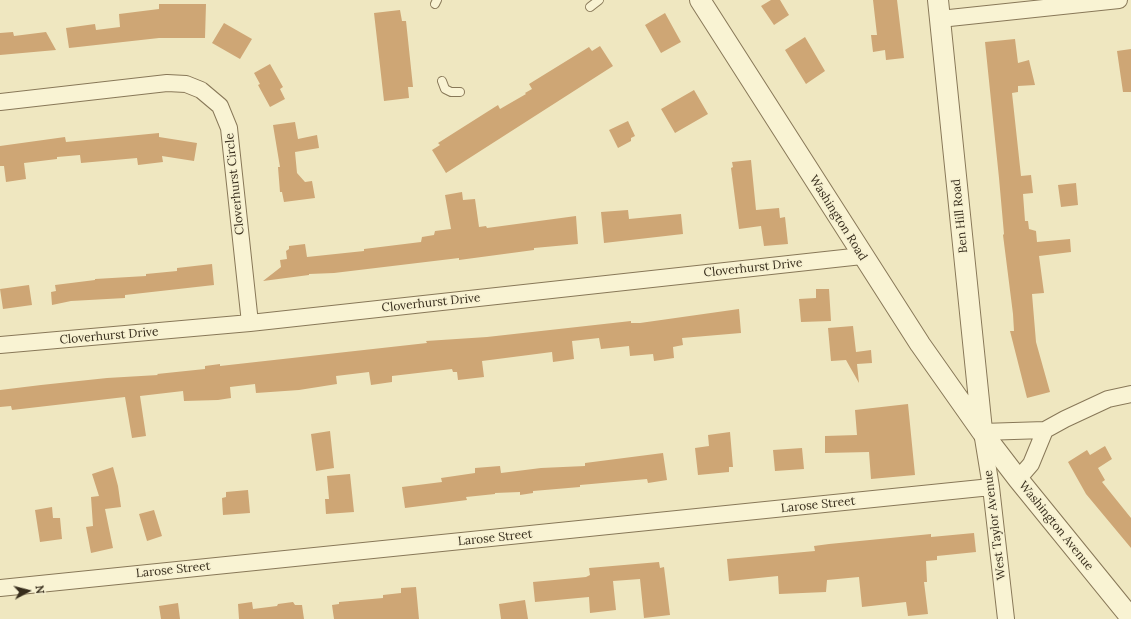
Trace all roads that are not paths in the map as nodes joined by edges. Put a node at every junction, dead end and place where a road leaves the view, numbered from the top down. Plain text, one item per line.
1 (599, 0) edge
2 (700, 0) edge
3 (1119, 0) edge
4 (590, 7) dead end
5 (939, 10) edge
6 (442, 81) dead end
7 (460, 92) dead end
8 (0, 102) edge
9 (862, 256) junction
10 (250, 323) junction
11 (0, 345) edge
12 (1131, 394) edge
13 (1045, 430) junction
14 (982, 432) junction
15 (1018, 479) junction
16 (991, 487) junction
17 (0, 588) edge
18 (1131, 618) edge
19 (1006, 619) edge

1 - 4 lane
2 - 9 street, Washington Road
3 - 5 street
5 - 14 street, Ben Hill Road
6 - 7 lane
8 - 10 street, Cloverhurst Circle
9 - 10 street, Cloverhurst Drive
9 - 14 street, Washington Road
10 - 11 street, Cloverhurst Drive
12 - 13 street
13 - 14 street
13 - 15 street
14 - 15 street, Washington Avenue
14 - 16 street, West Taylor Avenue
15 - 18 street, Washington Avenue
16 - 17 street, Larose Street
16 - 19 street, West Taylor Avenue

